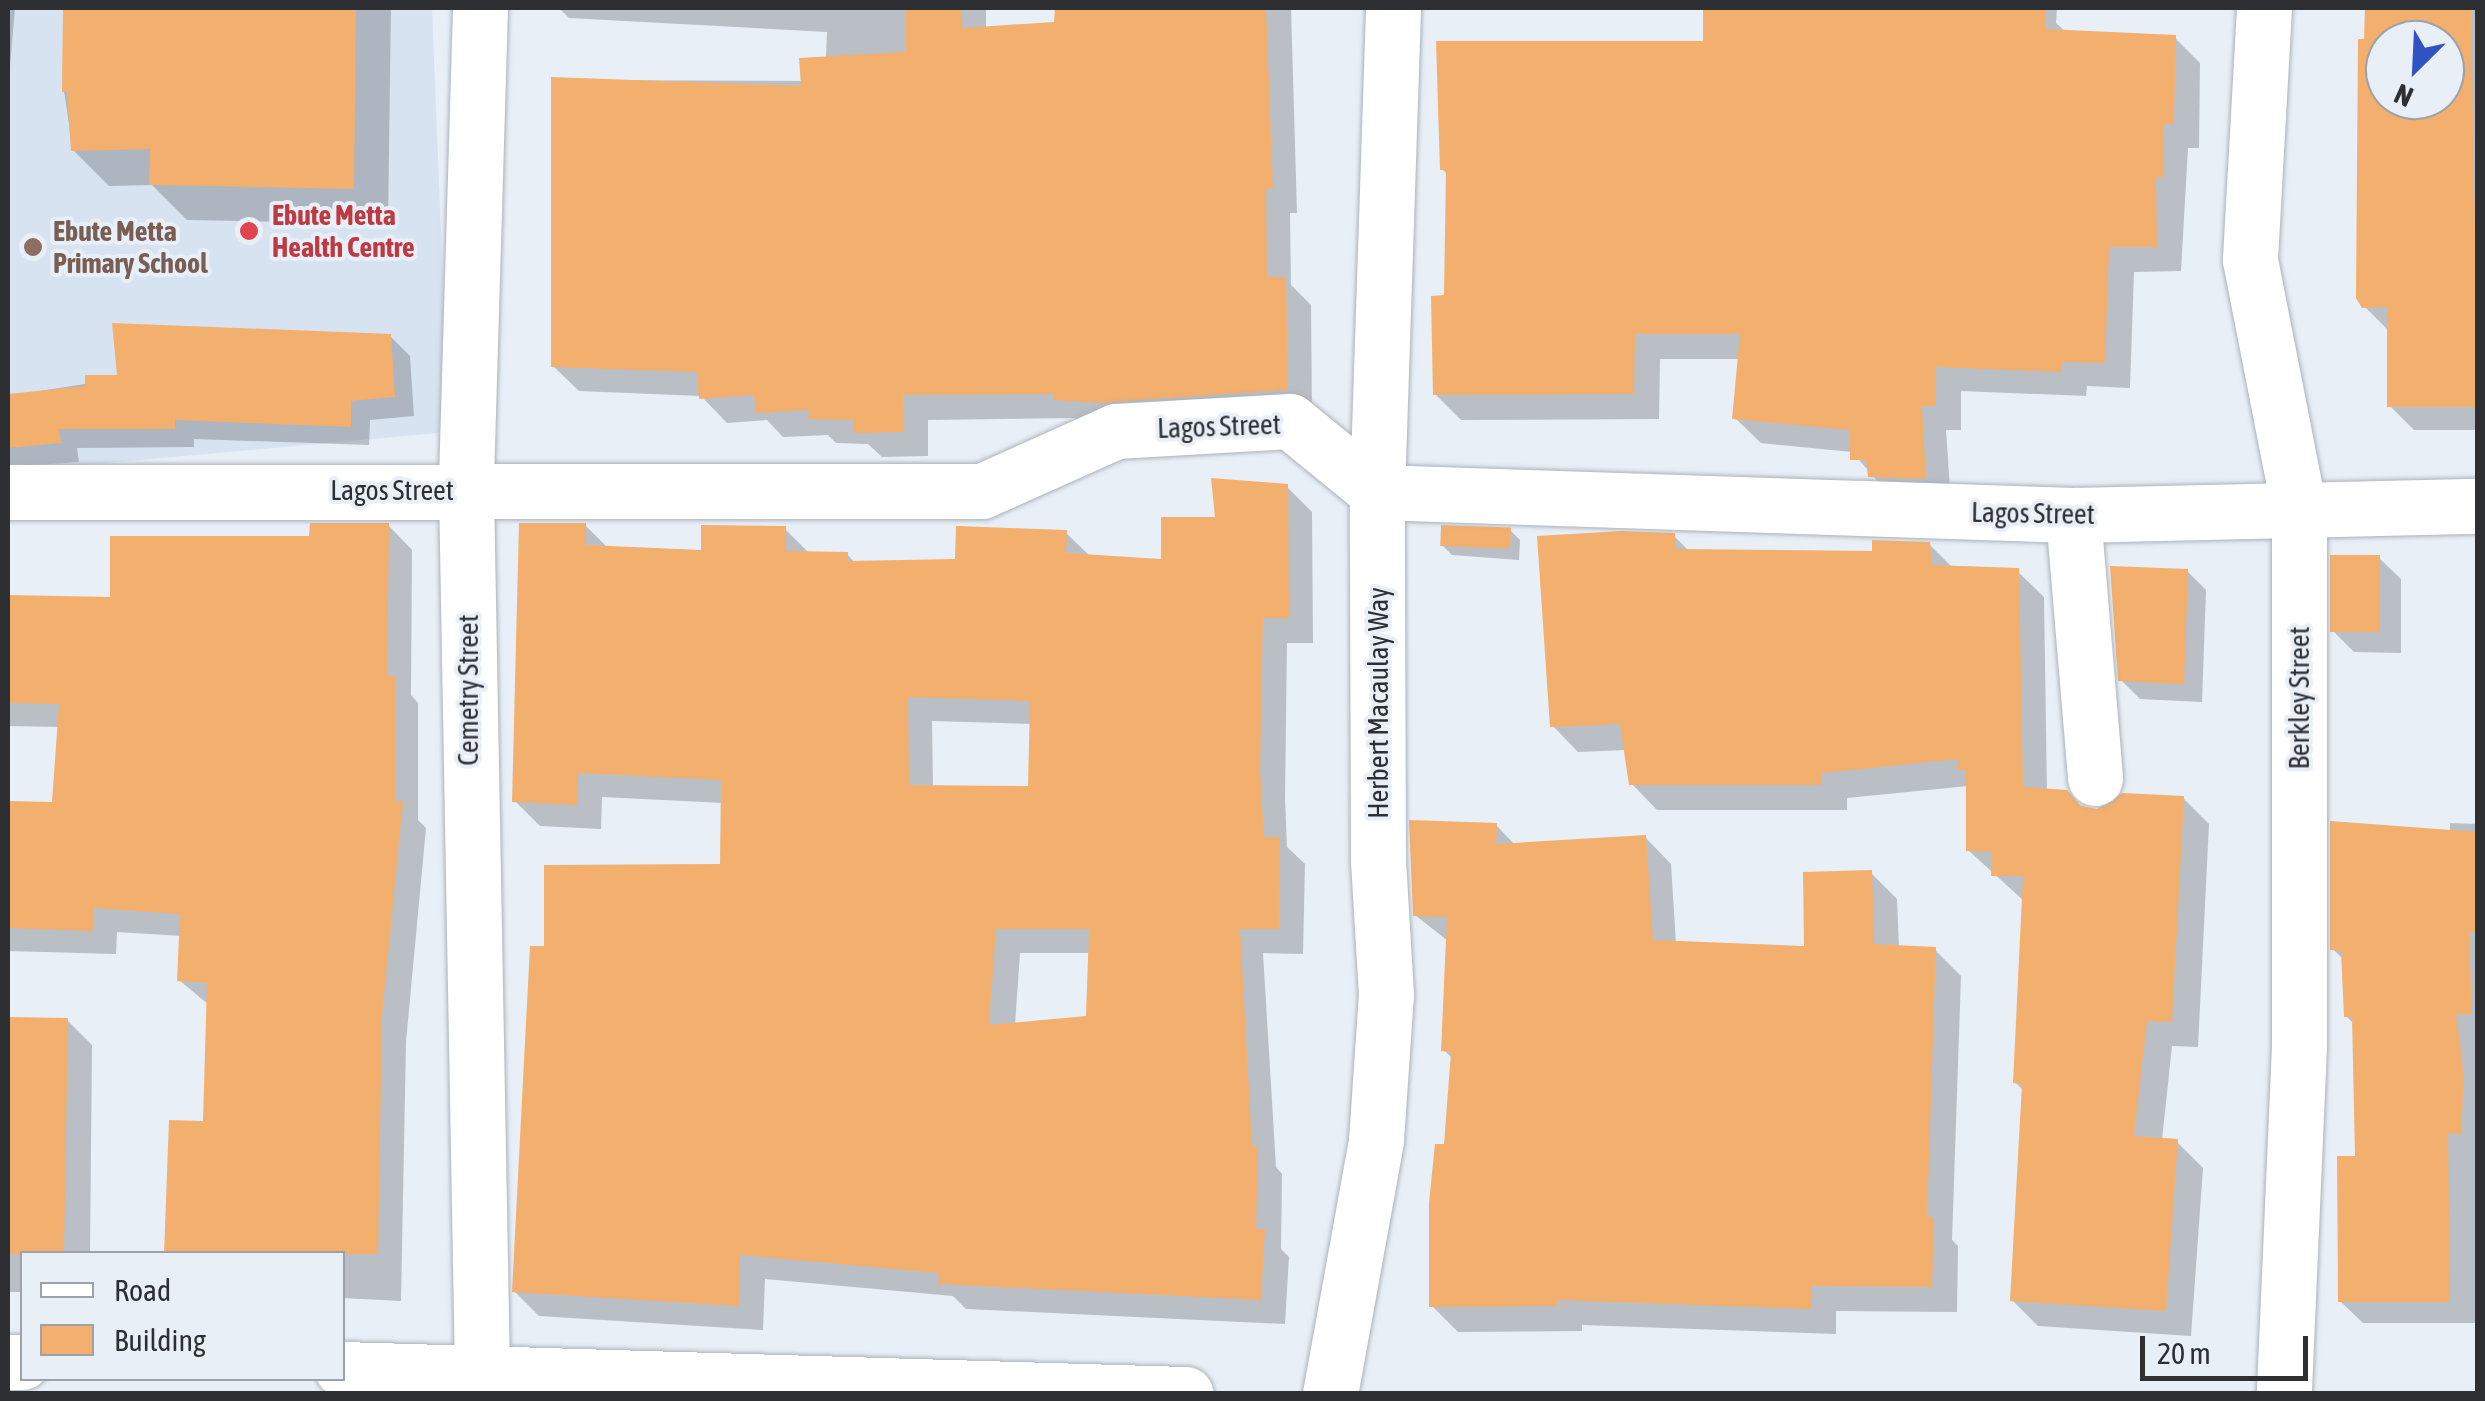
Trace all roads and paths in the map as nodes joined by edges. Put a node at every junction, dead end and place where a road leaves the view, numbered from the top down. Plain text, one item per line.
1 (480, 8) edge
2 (1394, 8) edge
3 (2264, 8) edge
4 (466, 490) junction
5 (8, 492) edge
6 (1377, 492) junction
7 (2478, 506) edge
8 (2299, 508) junction
9 (2073, 514) junction
10 (2095, 778) dead end
11 (345, 1369) edge
12 (482, 1372) junction
13 (1186, 1394) edge
14 (1330, 1394) edge
15 (2284, 1394) edge

1 - 4 main road, Cemetry Street
2 - 6 main road, Herbert Macaulay Way
3 - 8 main road, Berkley Street
4 - 5 main road, Lagos Street
4 - 6 main road, Lagos Street
4 - 12 main road, Cemetry Street
6 - 9 main road, Lagos Street
6 - 14 main road, Herbert Macaulay Way
7 - 8 main road, Lagos Street
8 - 9 main road, Lagos Street
8 - 15 main road, Berkley Street
9 - 10 main road
11 - 12 main road
12 - 13 main road

